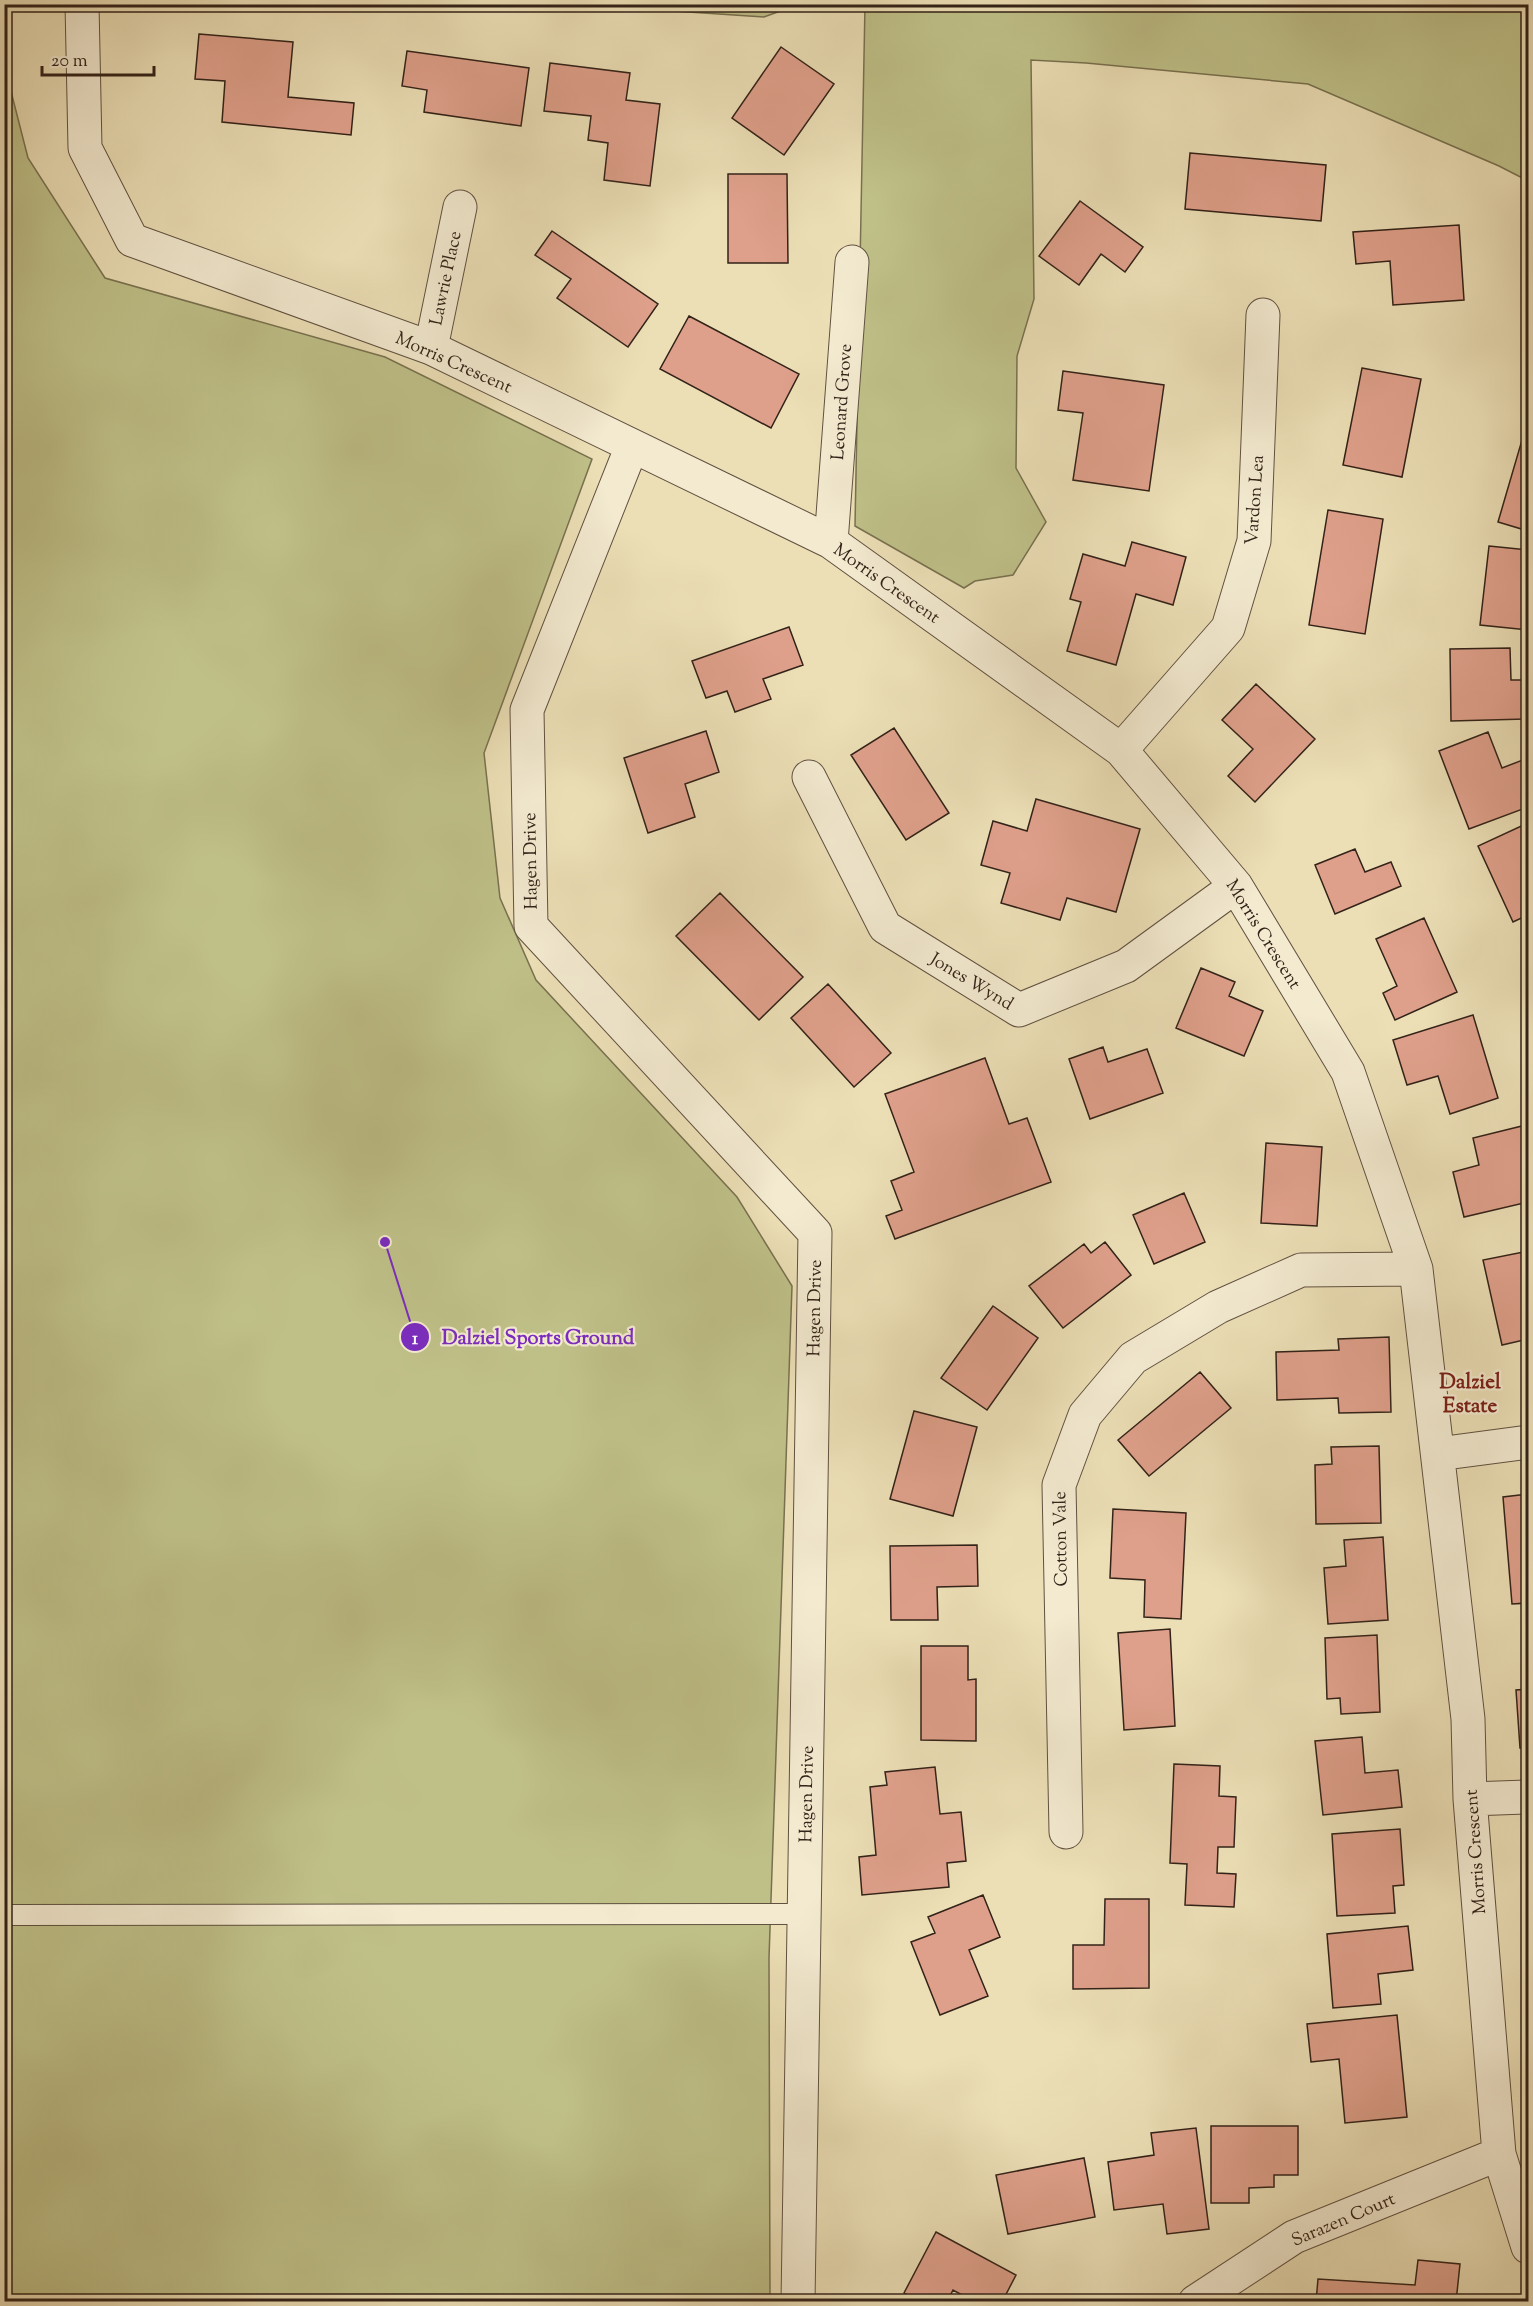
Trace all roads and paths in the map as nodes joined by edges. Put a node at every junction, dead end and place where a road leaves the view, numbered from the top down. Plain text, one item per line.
1 (82, 4) edge
2 (460, 207) dead end
3 (852, 262) dead end
4 (1263, 315) dead end
5 (430, 348) junction
6 (632, 446) junction
7 (831, 542) junction
8 (1122, 750) junction
9 (809, 777) dead end
10 (1236, 886) junction
11 (1416, 1269) junction
12 (1528, 1442) edge
13 (1438, 1454) junction
14 (1528, 1797) edge
15 (1470, 1799) junction
16 (1066, 1832) dead end
17 (804, 1914) junction
18 (4, 1915) edge
19 (1499, 2154) junction
20 (1528, 2247) edge
21 (798, 2301) edge
22 (1195, 2301) edge

1 - 5 street, Morris Crescent
2 - 5 street, Lawrie Place
3 - 7 street, Leonard Grove
4 - 8 street, Vardon Lea
5 - 6 street, Morris Crescent
6 - 7 street, Morris Crescent
6 - 17 street, Hagen Drive
7 - 8 street, Morris Crescent
8 - 10 street, Morris Crescent
9 - 10 street, Jones Wynd
10 - 11 street, Morris Crescent
11 - 13 street, Morris Crescent
11 - 16 street, Cotton Vale
12 - 13 street
13 - 15 street, Morris Crescent
14 - 15 street
15 - 19 street, Morris Crescent
17 - 18 lane
17 - 21 street, Hagen Drive
19 - 20 street, Morris Crescent
19 - 22 street, Sarazen Court

